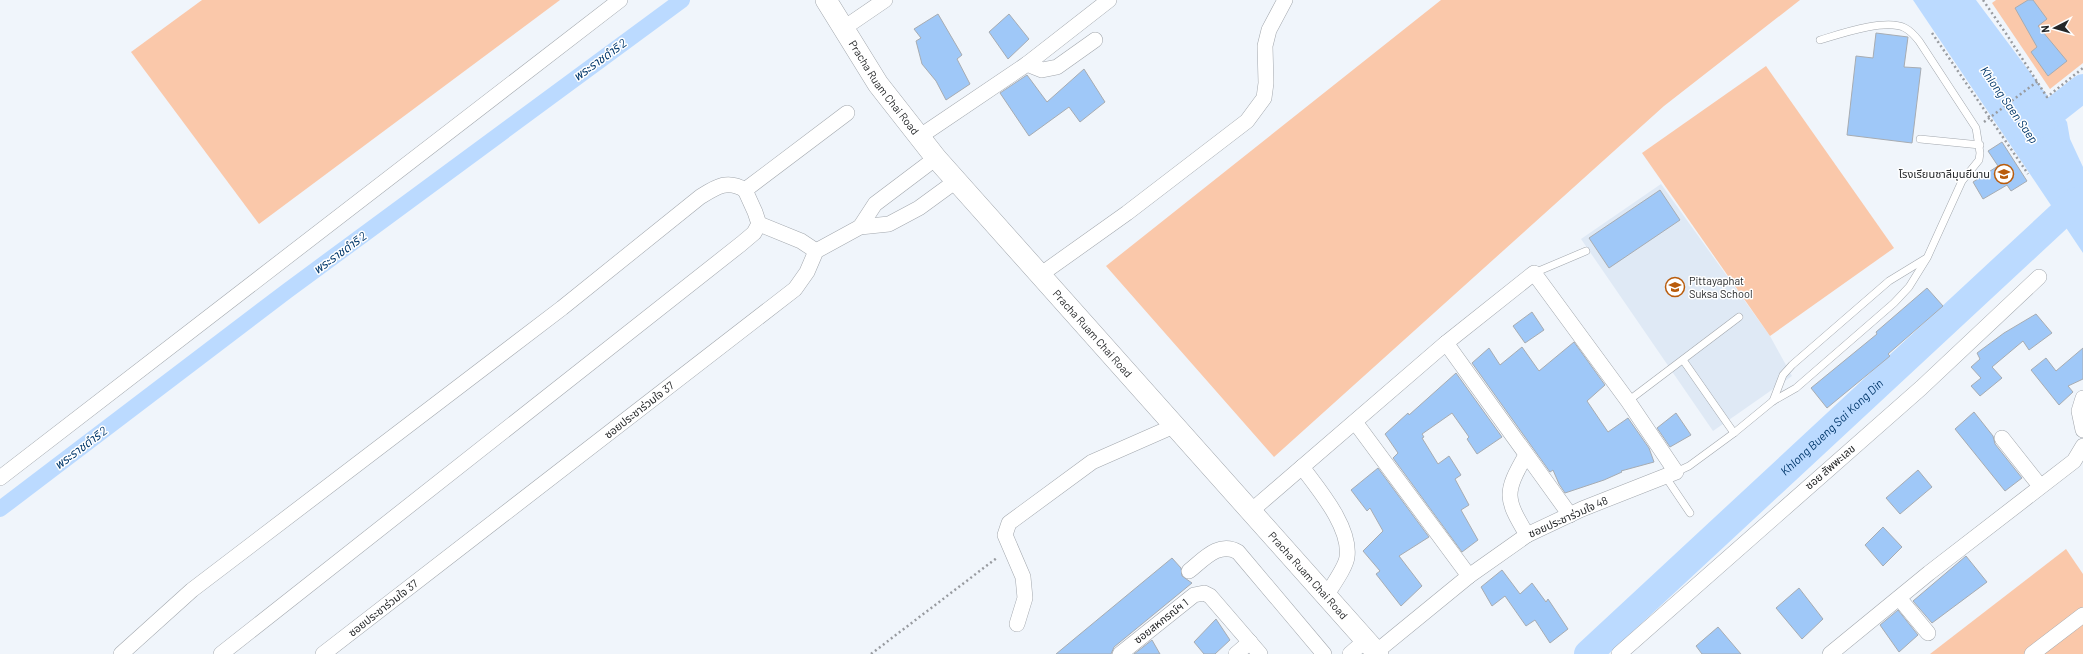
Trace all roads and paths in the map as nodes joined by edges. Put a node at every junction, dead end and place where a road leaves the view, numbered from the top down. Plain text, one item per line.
1 (620, 0) edge
2 (826, 0) edge
3 (885, 0) edge
4 (1109, 0) edge
5 (1285, 0) edge
6 (1983, 0) edge
7 (844, 28) junction
8 (1932, 33) dead end
9 (1096, 40) dead end
10 (1820, 40) dead end
11 (1027, 64) junction
12 (2083, 68) edge
13 (2038, 81) junction
14 (847, 113) dead end
15 (1990, 117) junction
16 (919, 137) junction
17 (1920, 139) dead end
18 (1980, 145) junction
19 (936, 158) junction
20 (2028, 174) dead end
21 (956, 181) junction
22 (745, 190) junction
23 (759, 224) junction
24 (860, 227) junction
25 (816, 251) junction
26 (1586, 251) dead end
27 (1927, 258) junction
28 (1534, 273) junction
29 (1040, 275) junction
30 (2039, 277) dead end
31 (1739, 317) dead end
32 (1446, 343) junction
33 (1683, 360) junction
34 (2083, 398) edge
35 (1628, 401) junction
36 (1773, 401) junction
37 (1355, 422) junction
38 (1174, 426) junction
39 (2083, 430) edge
40 (1734, 433) junction
41 (2002, 438) dead end
42 (2083, 446) edge
43 (1526, 455) junction
44 (1302, 467) junction
45 (1670, 474) junction
46 (0, 478) edge
47 (2040, 486) junction
48 (1251, 511) junction
49 (1690, 513) dead end
50 (1570, 515) junction
51 (1527, 535) junction
52 (1010, 548) junction
53 (1189, 571) dead end
54 (1469, 576) junction
55 (1326, 596) junction
56 (1899, 598) junction
57 (2083, 615) edge
58 (1017, 624) dead end
59 (1928, 633) dead end
60 (1250, 642) junction
61 (1373, 649) edge
62 (121, 654) edge
63 (222, 654) edge
64 (323, 654) edge
65 (871, 654) edge
66 (1120, 654) edge
67 (1236, 654) edge
68 (1260, 654) edge
69 (1324, 654) edge
70 (1350, 654) edge
71 (1619, 654) edge
72 (1830, 654) edge
73 (2032, 654) edge

1 - 46 street
2 - 7 main road, Pracha Ruam Chai Road
3 - 7 street
4 - 11 street
5 - 29 street
6 - 13 path
7 - 16 main road, Pracha Ruam Chai Road
8 - 15 path
9 - 11 street
10 - 18 lane
11 - 16 street
12 - 13 path
13 - 15 path
14 - 22 street
15 - 20 path
16 - 19 main road, Pracha Ruam Chai Road
17 - 18 lane
18 - 27 lane, ซอยประชาร่วมใจ 48
19 - 21 main road, Pracha Ruam Chai Road
19 - 24 street
21 - 24 street
21 - 29 main road, Pracha Ruam Chai Road
22 - 23 street
22 - 62 street
23 - 25 street
23 - 63 street
24 - 25 street
25 - 64 street, ซอยประชาร่วมใจ 37
26 - 28 lane
27 - 36 lane, ซอยประชาร่วมใจ 48
27 - 36 lane
28 - 32 street
28 - 35 street
29 - 38 main road, Pracha Ruam Chai Road
30 - 71 street, ซอย สัพพะเลข
31 - 33 lane
32 - 37 street
32 - 43 street
33 - 35 lane
33 - 40 lane
34 - 39 street
35 - 45 street
36 - 40 lane, ซอยประชาร่วมใจ 48
37 - 44 street
37 - 54 street
38 - 48 main road, Pracha Ruam Chai Road
38 - 52 street
40 - 45 lane, ซอยประชาร่วมใจ 48
41 - 47 street
42 - 47 street
43 - 50 street
43 - 51 street
44 - 48 street
44 - 55 street
45 - 49 lane
45 - 50 street, ซอยประชาร่วมใจ 48
47 - 56 street
48 - 55 main road, Pracha Ruam Chai Road
50 - 51 street, ซอยประชาร่วมใจ 48
51 - 54 street, ซอยประชาร่วมใจ 48
52 - 58 street
52 - 65 path
53 - 69 street
54 - 61 street, ซอยประชาร่วมใจ 48
55 - 61 main road, Pracha Ruam Chai Road
56 - 59 street
56 - 72 street
57 - 73 street
60 - 66 street, ซอยสหกรณ์ฯ 1
60 - 67 street
60 - 68 street
61 - 70 street, ซอยประชาร่วมใจ 48

